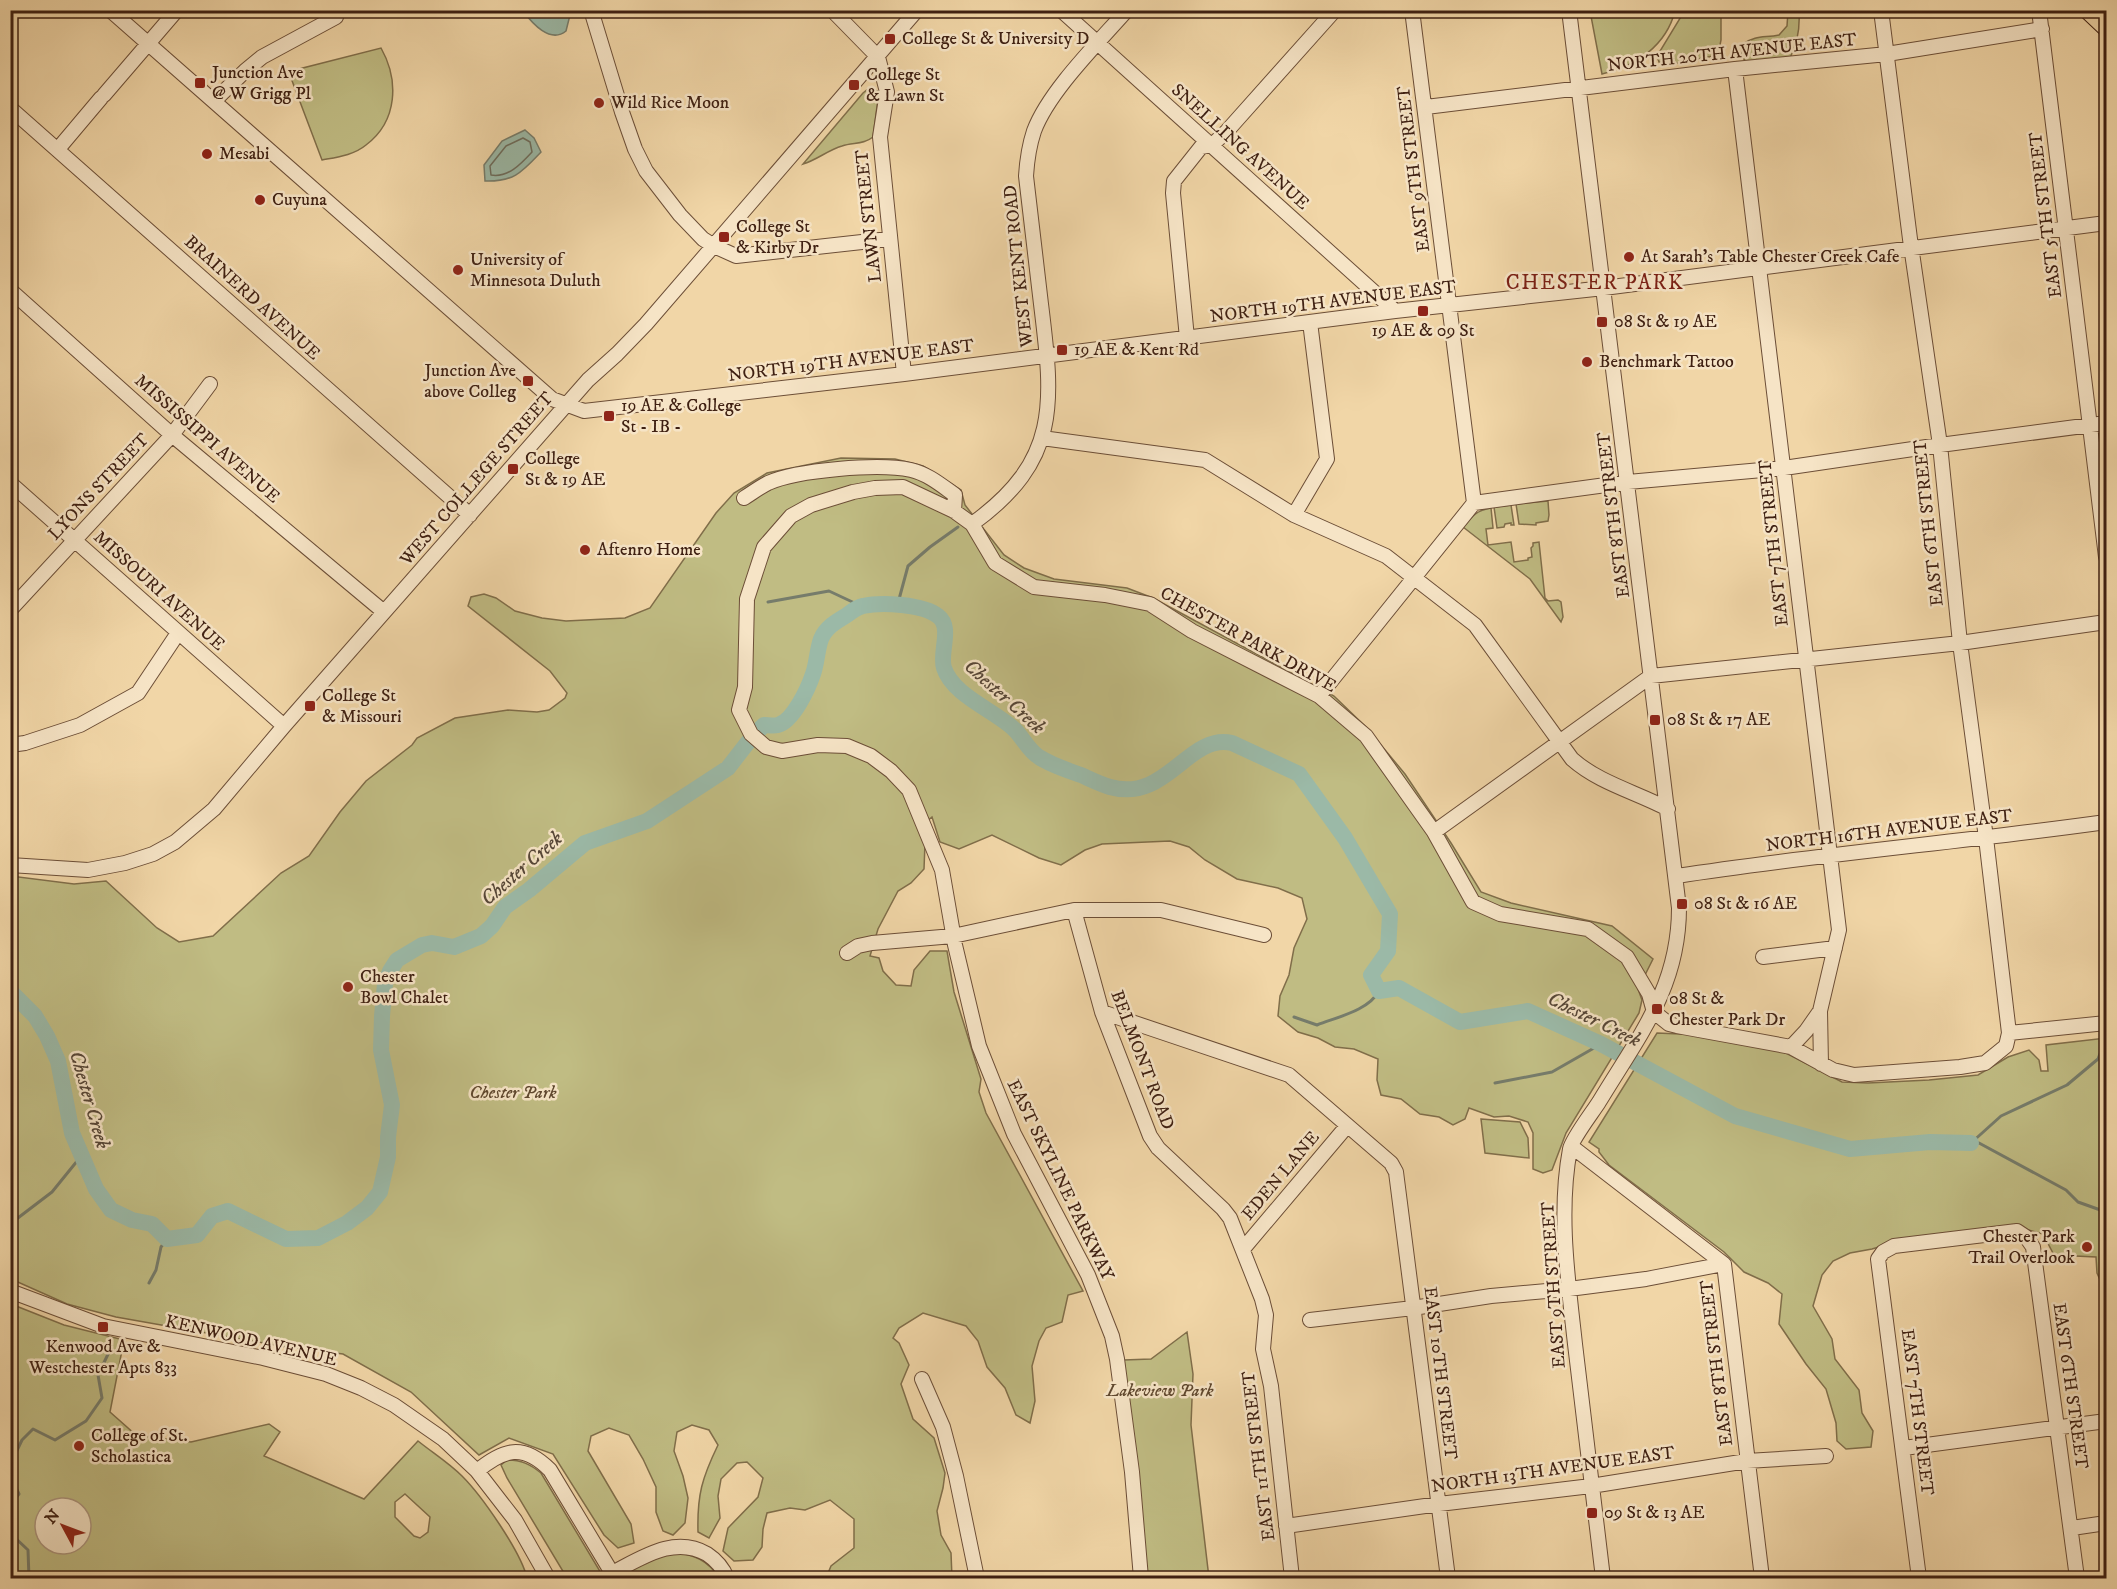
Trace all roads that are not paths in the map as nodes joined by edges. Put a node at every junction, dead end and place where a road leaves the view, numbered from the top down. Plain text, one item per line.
1 (110, 10) edge
2 (177, 10) edge
3 (591, 10) edge
4 (832, 10) edge
5 (917, 10) edge
6 (1061, 10) edge
7 (1127, 10) edge
8 (1335, 10) edge
9 (1412, 10) edge
10 (1569, 10) edge
11 (1881, 10) edge
12 (2039, 10) edge
13 (2088, 10) edge
14 (333, 16) edge
15 (2106, 26) edge
16 (2042, 29) junction
17 (148, 43) junction
18 (1098, 44) junction
19 (1887, 54) junction
20 (878, 57) junction
21 (1735, 69) junction
22 (1578, 89) junction
23 (214, 101) junction
24 (1426, 107) junction
25 (10, 108) edge
26 (1212, 145) junction
27 (58, 149) junction
28 (2106, 223) edge
29 (2065, 229) junction
30 (889, 239) junction
31 (714, 246) junction
32 (1911, 248) junction
33 (1757, 267) junction
34 (1604, 288) junction
35 (10, 290) edge
36 (1448, 305) junction
37 (1395, 311) junction
38 (1310, 322) junction
39 (1187, 338) junction
40 (1047, 355) junction
41 (904, 374) junction
42 (210, 384) dead end
43 (566, 405) junction
44 (2106, 423) edge
45 (2090, 425) junction
46 (172, 435) junction
47 (1042, 438) junction
48 (1940, 445) junction
49 (1784, 468) junction
50 (1628, 482) junction
51 (10, 483) edge
52 (744, 498) dead end
53 (1474, 503) junction
54 (954, 511) junction
55 (1293, 514) junction
56 (470, 515) junction
57 (972, 524) junction
58 (75, 539) junction
59 (2106, 558) edge
60 (1415, 577) junction
61 (10, 610) edge
62 (384, 612) junction
63 (2106, 622) edge
64 (178, 633) junction
65 (1960, 643) junction
66 (1805, 660) junction
67 (1651, 676) junction
68 (1319, 696) junction
69 (741, 715) joint
70 (284, 726) junction
71 (1560, 742) junction
72 (10, 744) edge
73 (1668, 808) junction
74 (2106, 822) edge
75 (1434, 832) junction
76 (1986, 838) junction
77 (1831, 856) junction
78 (10, 865) edge
79 (1677, 876) junction
80 (1074, 910) junction
81 (1263, 934) dead end
82 (953, 936) junction
83 (1835, 948) junction
84 (847, 953) dead end
85 (1763, 957) dead end
86 (1820, 1011) junction
87 (1102, 1012) junction
88 (1651, 1017) junction
89 (2106, 1023) edge
90 (2009, 1033) junction
91 (1791, 1047) junction
92 (1821, 1064) junction
93 (1347, 1126) junction
94 (1571, 1146) junction
95 (1243, 1249) junction
96 (1883, 1252) joint
97 (1724, 1264) junction
98 (1569, 1289) junction
99 (10, 1291) edge
100 (1413, 1308) junction
101 (1310, 1320) dead end
102 (1265, 1330) joint
103 (922, 1379) dead end
104 (2106, 1421) edge
105 (2057, 1427) junction
106 (1904, 1448) junction
107 (1826, 1456) dead end
108 (1747, 1461) junction
109 (477, 1471) junction
110 (1591, 1485) junction
111 (1439, 1504) junction
112 (2106, 1523) edge
113 (1286, 1526) junction
114 (2072, 1528) junction
115 (613, 1576) edge
116 (548, 1578) edge
117 (727, 1578) edge
118 (977, 1578) edge
119 (1141, 1578) edge
120 (1292, 1578) edge
121 (1448, 1578) edge
122 (1603, 1578) edge
123 (1762, 1578) edge
124 (1919, 1578) edge
125 (2077, 1578) edge

1 - 17 street
2 - 17 street
3 - 31 street
4 - 20 street
5 - 20 street, WEST COLLEGE STREET
6 - 18 street, SNELLING AVENUE
7 - 18 street, WEST KENT ROAD
8 - 26 street
9 - 24 street, EAST 9TH STREET
10 - 22 street, EAST 8TH STREET
11 - 19 street, EAST 6TH STREET
12 - 16 street, EAST 5TH STREET
13 - 15 main road
14 - 23 street
16 - 19 street, NORTH 20TH AVENUE EAST
16 - 29 street, EAST 5TH STREET
17 - 23 street
17 - 27 street
18 - 26 street, SNELLING AVENUE
18 - 40 street, WEST KENT ROAD
19 - 21 street, NORTH 20TH AVENUE EAST
19 - 32 street, EAST 6TH STREET
20 - 30 street, LAWN STREET
20 - 31 street, WEST COLLEGE STREET
21 - 22 street, NORTH 20TH AVENUE EAST
21 - 33 street, EAST 7TH STREET
22 - 24 street, NORTH 20TH AVENUE EAST
22 - 34 street, EAST 8TH STREET
23 - 43 street
24 - 36 street, EAST 9TH STREET
25 - 27 street, BRAINERD AVENUE
26 - 37 street, SNELLING AVENUE
26 - 39 street
27 - 56 street, BRAINERD AVENUE
28 - 29 street, NORTH 19TH AVENUE EAST
29 - 32 street, NORTH 19TH AVENUE EAST
29 - 45 street, EAST 5TH STREET
30 - 31 street
30 - 41 street, LAWN STREET
31 - 43 street, WEST COLLEGE STREET
32 - 33 street, NORTH 19TH AVENUE EAST
32 - 48 street, EAST 6TH STREET
33 - 34 street, NORTH 19TH AVENUE EAST
33 - 49 street, EAST 7TH STREET
34 - 36 street, NORTH 19TH AVENUE EAST
34 - 50 street, EAST 8TH STREET
35 - 46 street, MISSISSIPPI AVENUE
36 - 37 street, NORTH 19TH AVENUE EAST
36 - 53 street, EAST 9TH STREET
37 - 38 street, NORTH 19TH AVENUE EAST
38 - 39 street, NORTH 19TH AVENUE EAST
38 - 55 street
39 - 40 street, NORTH 19TH AVENUE EAST
40 - 41 street, NORTH 19TH AVENUE EAST
40 - 47 street, WEST KENT ROAD
41 - 43 street, NORTH 19TH AVENUE EAST
42 - 46 street, LYONS STREET
43 - 56 street, WEST COLLEGE STREET
44 - 45 street
45 - 48 street
45 - 59 street, EAST 5TH STREET
46 - 58 street, LYONS STREET
46 - 62 street, MISSISSIPPI AVENUE
47 - 55 street
47 - 57 street, WEST KENT ROAD
48 - 49 street
48 - 65 street, EAST 6TH STREET
49 - 50 street
49 - 66 street, EAST 7TH STREET
50 - 53 street
50 - 67 street, EAST 8TH STREET
51 - 58 street, MISSOURI AVENUE
52 - 54 street
53 - 60 street
54 - 57 street, CHESTER PARK DRIVE
54 - 69 street, CHESTER PARK DRIVE
55 - 60 street
56 - 62 street, WEST COLLEGE STREET
57 - 68 street, CHESTER PARK DRIVE
58 - 61 street, LYONS STREET
58 - 64 street, MISSOURI AVENUE
60 - 68 street
60 - 71 street
62 - 70 street, WEST COLLEGE STREET
63 - 65 street
64 - 70 street, MISSOURI AVENUE
64 - 72 street
65 - 66 street
65 - 76 street, EAST 6TH STREET
66 - 67 street
66 - 77 street, EAST 7TH STREET
67 - 71 street
67 - 73 street, EAST 8TH STREET
68 - 75 street, CHESTER PARK DRIVE
69 - 82 street, EAST SKYLINE PARKWAY
70 - 78 street, WEST COLLEGE STREET
71 - 73 street
71 - 75 street
73 - 79 street, EAST 8TH STREET
74 - 76 street, NORTH 16TH AVENUE EAST
75 - 88 street, CHESTER PARK DRIVE
76 - 77 street, NORTH 16TH AVENUE EAST
76 - 90 street, EAST 6TH STREET
77 - 79 street, NORTH 16TH AVENUE EAST
77 - 83 street, EAST 7TH STREET
79 - 88 street, EAST 8TH STREET
80 - 81 street
80 - 82 street
80 - 87 street, BELMONT ROAD
82 - 84 street
82 - 119 street, EAST SKYLINE PARKWAY
83 - 85 street
83 - 86 street, EAST 7TH STREET
86 - 91 street, EAST 7TH STREET
86 - 92 street, EAST 7TH STREET
87 - 93 street
87 - 95 street, BELMONT ROAD
88 - 91 street
88 - 94 street, EAST 9TH STREET
89 - 90 street
90 - 92 street
91 - 92 street
93 - 95 street, EDEN LANE
93 - 100 street, EAST 10TH STREET
94 - 97 street, EAST 8TH STREET
94 - 98 street, EAST 9TH STREET
95 - 102 street, BELMONT ROAD
96 - 105 street, EAST 6TH STREET
96 - 106 street, EAST 7TH STREET
97 - 98 street
97 - 108 street, EAST 8TH STREET
98 - 100 street
98 - 110 street, EAST 9TH STREET
99 - 109 street, KENWOOD AVENUE
100 - 101 street
100 - 111 street, EAST 10TH STREET
102 - 113 street, EAST 11TH STREET
103 - 118 street
104 - 105 street
105 - 106 street
105 - 114 street, EAST 6TH STREET
106 - 124 street, EAST 7TH STREET
107 - 108 street, NORTH 13TH AVENUE EAST
108 - 110 street, NORTH 13TH AVENUE EAST
108 - 123 street, EAST 8TH STREET
109 - 115 street
109 - 116 street, KENWOOD AVENUE
110 - 111 street, NORTH 13TH AVENUE EAST
110 - 122 street, EAST 9TH STREET
111 - 113 street, NORTH 13TH AVENUE EAST
111 - 121 street, EAST 10TH STREET
112 - 114 street
113 - 120 street, EAST 11TH STREET
114 - 125 street, EAST 6TH STREET
115 - 117 street

